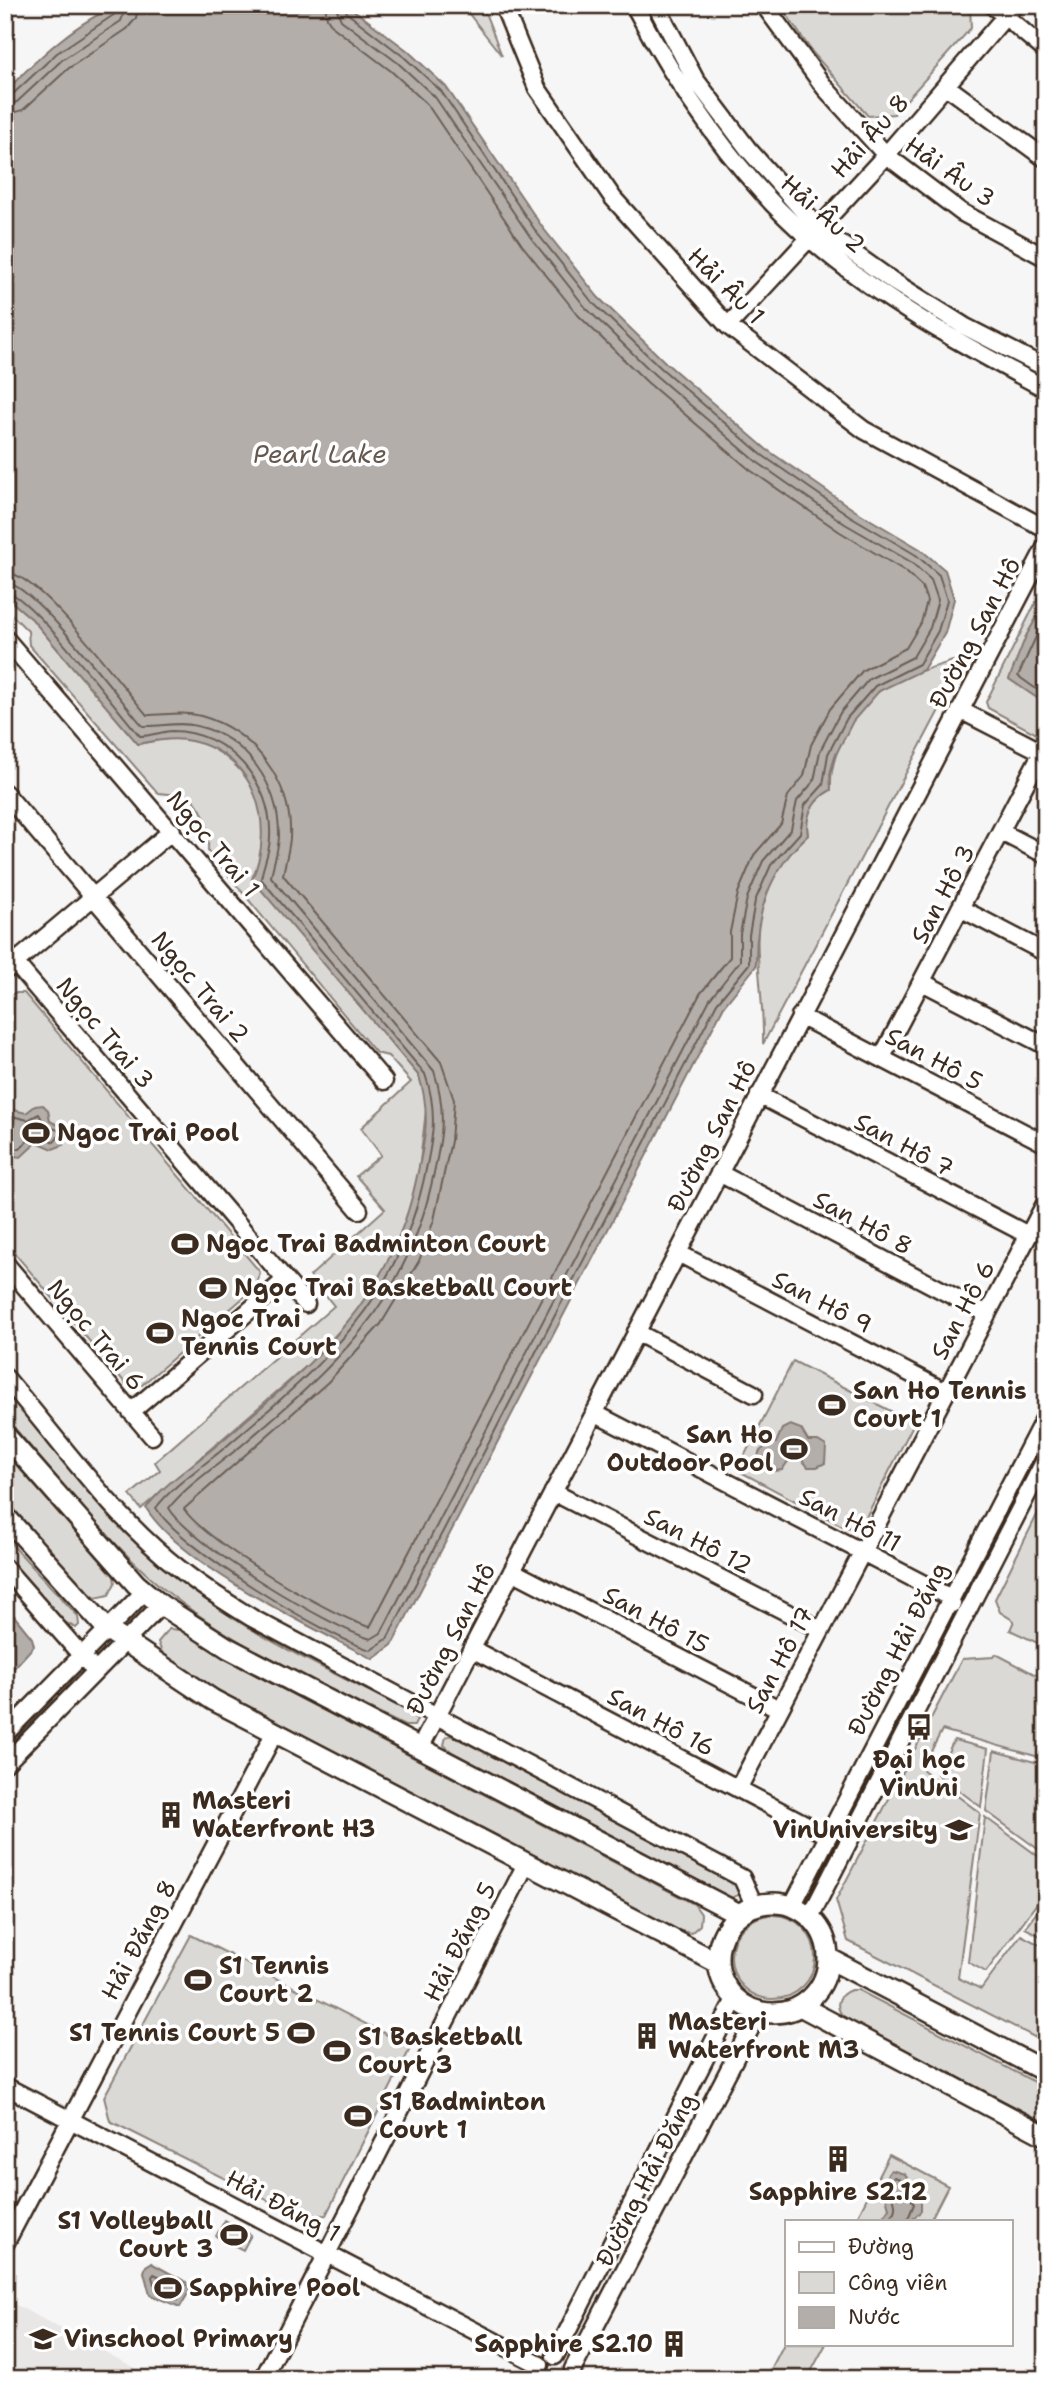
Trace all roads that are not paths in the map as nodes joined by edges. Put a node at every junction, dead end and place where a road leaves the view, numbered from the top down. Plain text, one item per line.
1 (503, 5) edge
2 (635, 5) edge
3 (656, 5) edge
4 (764, 5) edge
5 (992, 5) edge
6 (1015, 5) edge
7 (1003, 18) junction
8 (1046, 51) edge
9 (946, 86) junction
10 (886, 155) junction
11 (1046, 159) edge
12 (813, 233) junction
13 (1046, 258) edge
14 (728, 326) junction
15 (1046, 368) edge
16 (1046, 389) edge
17 (1046, 529) edge
18 (1046, 546) edge
19 (5, 638) edge
20 (960, 710) junction
21 (1044, 753) edge
22 (5, 793) edge
23 (172, 831) junction
24 (1001, 832) junction
25 (1046, 855) edge
26 (94, 897) junction
27 (960, 908) junction
28 (1046, 953) edge
29 (9, 961) edge
30 (922, 982) junction
31 (800, 1016) junction
32 (1046, 1046) edge
33 (882, 1057) junction
34 (384, 1081) dead end
35 (759, 1095) junction
36 (1046, 1144) edge
37 (719, 1173) junction
38 (1046, 1202) edge
39 (359, 1210) dead end
40 (1028, 1236) junction
41 (678, 1253) junction
42 (5, 1264) edge
43 (285, 1280) junction
44 (306, 1304) dead end
45 (986, 1314) junction
46 (636, 1332) junction
47 (5, 1377) edge
48 (946, 1392) junction
49 (754, 1394) dead end
50 (131, 1412) junction
51 (594, 1413) junction
52 (1046, 1415) edge
53 (5, 1435) edge
54 (152, 1436) dead end
55 (1046, 1458) edge
56 (553, 1492) junction
57 (5, 1516) edge
58 (863, 1552) junction
59 (5, 1568) edge
60 (512, 1571) junction
61 (145, 1591) junction
62 (949, 1597) junction
63 (160, 1605) junction
64 (938, 1618) junction
65 (960, 1622) junction
66 (108, 1630) junction
67 (821, 1630) junction
68 (123, 1643) junction
69 (472, 1649) junction
70 (82, 1656) junction
71 (96, 1671) junction
72 (779, 1709) junction
73 (436, 1717) junction
74 (275, 1732) junction
75 (5, 1734) edge
76 (420, 1748) junction
77 (5, 1764) edge
78 (738, 1789) junction
79 (828, 1836) junction
80 (526, 1864) junction
81 (792, 1906) junction
82 (747, 1909) junction
83 (810, 1917) junction
84 (828, 1958) junction
85 (718, 1963) junction
86 (735, 1998) junction
87 (802, 2007) junction
88 (759, 2012) junction
89 (1046, 2072) edge
90 (5, 2086) edge
91 (69, 2119) junction
92 (1046, 2136) edge
93 (5, 2244) edge
94 (325, 2254) junction
95 (555, 2356) junction
96 (539, 2372) edge
97 (573, 2374) edge
98 (263, 2379) edge

1 - 14 street, Hải Âu 1
2 - 12 street, Hải Âu 2
3 - 12 street, Hải Âu 2
4 - 10 street, Hải Âu 3
5 - 7 street
6 - 7 street, Hải Âu 8
7 - 8 street
7 - 9 street, Hải Âu 8
9 - 10 street, Hải Âu 8
9 - 11 street
10 - 12 street, Hải Âu 8
10 - 13 street, Hải Âu 3
12 - 14 street, Hải Âu 8
12 - 15 street, Hải Âu 2
12 - 16 street, Hải Âu 2
14 - 17 street, Hải Âu 1
18 - 20 street, Đường San Hô
19 - 23 street, Ngọc Trai 1
20 - 21 street
20 - 31 street, Đường San Hô
21 - 24 street, San Hô 3
22 - 26 street, Ngọc Trai 2
23 - 26 street
23 - 34 street, Ngọc Trai 1
24 - 25 street
24 - 27 street, San Hô 3
26 - 29 street
26 - 39 street, Ngọc Trai 2
27 - 28 street
27 - 30 street, San Hô 3
29 - 43 street, Ngọc Trai 3
30 - 32 street
30 - 33 street, San Hô 3
31 - 33 street, San Hô 5
31 - 35 street, Đường San Hô
33 - 36 street, San Hô 5
35 - 37 street, Đường San Hô
35 - 40 street, San Hô 7
37 - 41 street, Đường San Hô
37 - 45 street, San Hô 8
38 - 40 street, San Hô 6
40 - 45 street, San Hô 6
41 - 46 street, Đường San Hô
41 - 48 street, San Hô 9
42 - 50 street, Ngọc Trai 6
43 - 44 street, Ngọc Trai 3
43 - 50 street
45 - 48 street, San Hô 6
46 - 49 street
46 - 51 street, Đường San Hô
47 - 73 street
48 - 58 street, San Hô 6
50 - 54 street, Ngọc Trai 6
51 - 56 street, Đường San Hô
51 - 58 street, San Hô 11
52 - 62 street, Đường Hải Đăng
53 - 61 main road
55 - 65 street, Đường Hải Đăng
56 - 60 street, Đường San Hô
56 - 67 street, San Hô 12
57 - 66 main road
58 - 62 street, San Hô 11
58 - 67 street, San Hô 17
59 - 70 street
60 - 69 street, Đường San Hô
60 - 72 street, San Hô 15
61 - 63 main road
61 - 66 street
62 - 64 street, Đường Hải Đăng
62 - 65 street
63 - 68 street
63 - 76 main road
64 - 65 street
64 - 79 street, Đường Hải Đăng
65 - 83 street, Đường Hải Đăng
66 - 68 main road
66 - 70 street
67 - 72 street, San Hô 17
68 - 71 street
68 - 74 main road
69 - 73 street, Đường San Hô
69 - 78 street, San Hô 16
70 - 71 street
70 - 75 street
71 - 77 street
72 - 78 street, San Hô 17
73 - 76 street, Đường San Hô
73 - 82 street
74 - 80 main road
74 - 91 street, Hải Đăng 8
76 - 82 main road
78 - 79 street, San Hô 16
79 - 81 street, Đường Hải Đăng
80 - 85 main road
80 - 94 street, Hải Đăng 5
81 - 82 main road
81 - 83 main road
82 - 85 main road
83 - 84 main road
84 - 87 main road
84 - 89 main road
85 - 86 main road
86 - 88 main road
86 - 95 street, Đường Hải Đăng
87 - 88 main road
87 - 92 main road
88 - 97 street, Đường Hải Đăng
90 - 91 street, Hải Đăng 1
91 - 93 street, Hải Đăng 8
91 - 94 street, Hải Đăng 1
94 - 96 street, Hải Đăng 1
94 - 98 street, Hải Đăng 5
95 - 96 street
95 - 97 street

